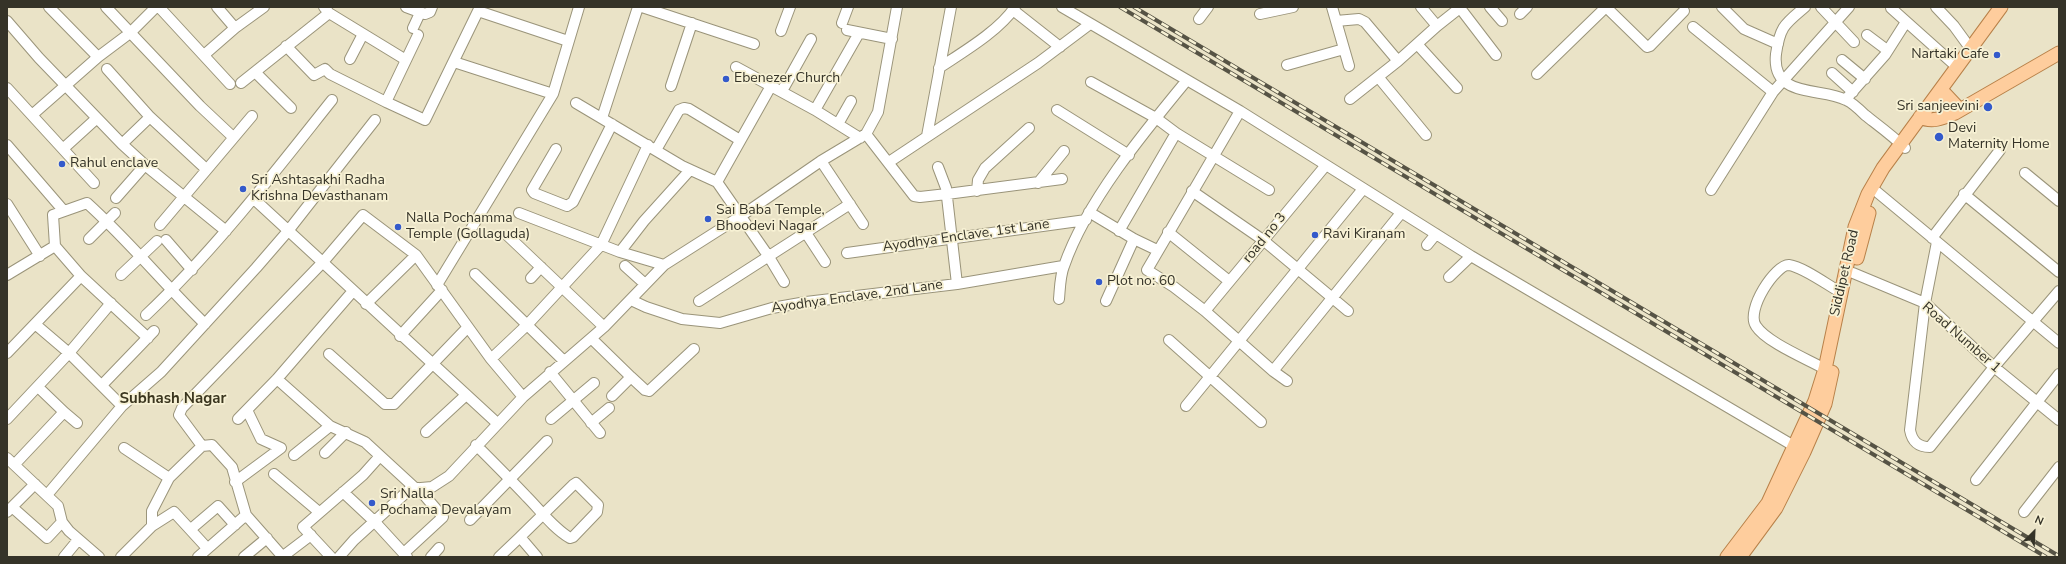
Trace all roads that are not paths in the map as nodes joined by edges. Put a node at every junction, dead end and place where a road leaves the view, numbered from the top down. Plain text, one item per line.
1 (49, 7) edge
2 (106, 7) edge
3 (156, 7) edge
4 (159, 7) edge
5 (217, 7) edge
6 (264, 7) edge
7 (406, 7) edge
8 (432, 7) edge
9 (579, 7) edge
10 (638, 7) edge
11 (642, 7) edge
12 (790, 7) edge
13 (848, 7) edge
14 (897, 7) edge
15 (951, 7) edge
16 (1062, 7) edge
17 (1208, 7) edge
18 (1293, 7) edge
19 (1332, 7) edge
20 (1420, 7) edge
21 (1490, 7) edge
22 (1606, 7) edge
23 (1722, 7) edge
24 (1806, 7) edge
25 (1821, 7) edge
26 (1849, 7) edge
27 (1936, 7) edge
28 (2001, 7) edge
29 (2010, 7) edge
30 (1461, 8) edge
31 (1892, 8) edge
32 (479, 9) edge
33 (1014, 9) edge
34 (326, 10) edge
35 (1684, 11) dead end
36 (420, 13) junction
37 (1260, 14) dead end
38 (1198, 19) dead end
39 (7, 21) edge
40 (1336, 21) junction
41 (1502, 21) dead end
42 (1836, 22) junction
43 (1906, 22) junction
44 (692, 23) junction
45 (1090, 24) junction
46 (1437, 26) junction
47 (1693, 27) dead end
48 (235, 28) junction
49 (781, 31) dead end
50 (130, 33) junction
51 (859, 33) junction
52 (363, 34) junction
53 (1867, 35) dead end
54 (812, 39) dead end
55 (892, 39) junction
56 (568, 41) junction
57 (1854, 42) dead end
58 (754, 44) dead end
59 (1417, 44) junction
60 (1778, 44) junction
61 (286, 46) junction
62 (1060, 47) junction
63 (1970, 48) junction
64 (1344, 49) junction
65 (1888, 50) junction
66 (2059, 53) edge
67 (204, 55) junction
68 (1496, 55) dead end
69 (98, 57) junction
70 (350, 59) dead end
71 (406, 60) junction
72 (1842, 60) dead end
73 (454, 62) junction
74 (1398, 62) junction
75 (1287, 65) dead end
76 (1349, 66) dead end
77 (736, 67) dead end
78 (1957, 67) junction
79 (939, 68) junction
80 (107, 69) dead end
81 (255, 72) junction
82 (1832, 73) dead end
83 (1537, 74) dead end
84 (1379, 78) junction
85 (1865, 79) junction
86 (1187, 80) junction
87 (1784, 81) junction
88 (1091, 82) dead end
89 (241, 83) dead end
90 (230, 84) dead end
91 (66, 86) junction
92 (671, 86) dead end
93 (771, 86) junction
94 (7, 88) edge
95 (1457, 88) dead end
96 (782, 92) junction
97 (1773, 92) junction
98 (553, 94) junction
99 (1945, 94) junction
100 (1850, 96) junction
101 (1350, 99) dead end
102 (332, 100) dead end
103 (386, 102) junction
104 (576, 102) dead end
105 (851, 102) dead end
106 (291, 108) dead end
107 (815, 110) junction
108 (1057, 110) dead end
109 (1960, 110) junction
110 (1240, 111) junction
111 (252, 116) dead end
112 (150, 117) junction
113 (35, 118) junction
114 (97, 118) junction
115 (602, 118) junction
116 (1156, 118) junction
117 (1923, 118) junction
118 (375, 120) dead end
119 (612, 124) junction
120 (838, 124) junction
121 (1029, 128) dead end
122 (1176, 133) junction
123 (1426, 135) dead end
124 (863, 136) junction
125 (927, 136) junction
126 (233, 137) junction
127 (740, 140) junction
128 (122, 144) junction
129 (7, 145) edge
130 (1903, 146) junction
131 (652, 147) junction
132 (64, 148) junction
133 (556, 149) dead end
134 (2000, 150) dead end
135 (1064, 151) dead end
136 (1129, 155) junction
137 (1213, 156) junction
138 (821, 161) junction
139 (889, 162) junction
140 (1326, 165) junction
141 (145, 166) junction
142 (938, 167) dead end
143 (206, 169) junction
144 (690, 170) junction
145 (2025, 173) dead end
146 (1062, 179) dead end
147 (717, 182) junction
148 (94, 183) dead end
149 (1038, 183) junction
150 (1363, 189) junction
151 (977, 190) junction
152 (1269, 190) dead end
153 (1711, 190) dead end
154 (1192, 191) junction
155 (1877, 192) junction
156 (947, 194) junction
157 (1964, 194) junction
158 (184, 196) junction
159 (116, 198) dead end
160 (254, 199) junction
161 (2059, 201) edge
162 (7, 204) edge
163 (850, 204) junction
164 (64, 210) junction
165 (1402, 212) junction
166 (115, 213) dead end
167 (519, 213) dead end
168 (741, 216) junction
169 (1087, 216) junction
170 (107, 220) junction
171 (863, 224) dead end
172 (160, 225) dead end
173 (226, 231) junction
174 (288, 231) junction
175 (1119, 231) junction
176 (1168, 232) junction
177 (806, 233) junction
178 (1436, 234) junction
179 (508, 236) dead end
180 (952, 238) junction
181 (89, 239) dead end
182 (1134, 239) junction
183 (1263, 240) junction
184 (1935, 240) junction
185 (601, 245) junction
186 (1427, 245) dead end
187 (55, 246) junction
188 (1157, 250) junction
189 (620, 252) junction
190 (847, 253) dead end
191 (416, 255) junction
192 (40, 256) junction
193 (1471, 256) junction
194 (141, 257) junction
195 (770, 257) junction
196 (323, 262) junction
197 (825, 262) dead end
198 (664, 265) junction
199 (625, 266) dead end
200 (1064, 266) junction
201 (541, 267) junction
202 (1299, 269) junction
203 (192, 270) junction
204 (2059, 272) edge
205 (1853, 273) junction
206 (475, 274) dead end
207 (7, 275) edge
208 (81, 276) junction
209 (121, 276) dead end
210 (1449, 277) dead end
211 (532, 278) dead end
212 (1230, 281) junction
213 (784, 282) dead end
214 (645, 284) junction
215 (957, 284) junction
216 (562, 286) junction
217 (440, 287) junction
218 (171, 291) junction
219 (353, 291) junction
220 (2059, 291) edge
221 (1840, 292) junction
222 (1334, 298) junction
223 (1058, 299) dead end
224 (631, 300) junction
225 (699, 301) dead end
226 (1106, 301) dead end
227 (111, 303) junction
228 (1925, 303) junction
229 (366, 304) junction
230 (1205, 311) junction
231 (1348, 311) dead end
232 (146, 315) dead end
233 (2033, 323) junction
234 (35, 324) junction
235 (205, 324) junction
236 (527, 325) junction
237 (468, 327) junction
238 (604, 327) junction
239 (400, 336) junction
240 (592, 339) junction
241 (1169, 340) dead end
242 (1239, 341) junction
243 (2059, 343) edge
244 (694, 349) dead end
245 (7, 353) edge
246 (69, 353) junction
247 (330, 354) dead end
248 (492, 359) junction
249 (564, 362) junction
250 (432, 364) junction
251 (1994, 367) junction
252 (1825, 369) junction
253 (1273, 371) junction
254 (550, 372) junction
255 (2059, 374) edge
256 (1211, 376) junction
257 (631, 377) junction
258 (277, 379) junction
259 (1287, 381) dead end
260 (594, 383) dead end
261 (102, 385) junction
262 (38, 387) junction
263 (465, 396) junction
264 (612, 396) dead end
265 (523, 397) junction
266 (572, 402) junction
267 (2038, 402) junction
268 (122, 406) junction
269 (1186, 406) dead end
270 (609, 408) dead end
271 (247, 410) junction
272 (64, 412) junction
273 (7, 419) edge
274 (238, 419) dead end
275 (550, 419) dead end
276 (2059, 420) edge
277 (1262, 422) dead end
278 (76, 423) dead end
279 (496, 423) junction
280 (591, 423) junction
281 (330, 426) junction
282 (346, 432) junction
283 (426, 432) dead end
284 (600, 433) dead end
285 (546, 441) dead end
286 (476, 445) junction
287 (202, 446) junction
288 (124, 448) dead end
289 (1799, 449) junction
290 (325, 453) dead end
291 (294, 455) dead end
292 (380, 456) junction
293 (11, 461) edge
294 (2059, 467) edge
295 (274, 474) dead end
296 (169, 478) junction
297 (510, 478) junction
298 (1976, 480) dead end
299 (235, 482) junction
300 (35, 484) junction
301 (417, 488) junction
302 (343, 492) junction
303 (47, 495) junction
304 (10, 510) edge
305 (319, 512) junction
306 (2024, 512) dead end
307 (246, 515) junction
308 (544, 515) junction
309 (470, 520) dead end
310 (374, 521) junction
311 (62, 522) junction
312 (235, 525) junction
313 (152, 526) junction
314 (191, 529) junction
315 (311, 535) junction
316 (520, 537) junction
317 (267, 538) junction
318 (78, 540) junction
319 (207, 548) junction
320 (439, 548) dead end
321 (328, 553) edge
322 (406, 555) edge
323 (64, 557) edge
324 (100, 557) edge
325 (121, 557) edge
326 (198, 557) edge
327 (244, 557) edge
328 (283, 557) edge
329 (316, 557) edge
330 (339, 557) edge
331 (431, 557) edge
332 (499, 557) edge
333 (537, 557) edge
334 (1727, 557) edge
335 (1740, 557) edge

1 - 69 street
2 - 50 street
3 - 50 street
4 - 67 street
5 - 48 street
6 - 48 street
7 - 36 street
8 - 36 street
9 - 56 street
10 - 115 street
11 - 44 street
12 - 49 street
13 - 51 street
14 - 55 street
15 - 79 street
16 - 45 street
17 - 38 street
18 - 37 street
19 - 40 street
20 - 46 street
21 - 41 street
22 - 35 street
22 - 83 street
23 - 60 street
24 - 60 street
25 - 42 street
26 - 42 street
27 - 63 street
28 - 63 main road, Siddipet Road
29 - 99 main road, Siddipet Road
30 - 46 street
30 - 68 street
31 - 43 street
32 - 56 street
32 - 73 street
33 - 62 street
33 - 79 street
34 - 52 street
34 - 61 street
36 - 71 street
39 - 91 street
40 - 64 street
40 - 74 street
42 - 57 street
42 - 87 street
43 - 65 street
43 - 78 street
44 - 58 street
44 - 92 street
45 - 62 street
45 - 86 street
46 - 59 street
47 - 97 street
48 - 67 street
50 - 69 street
50 - 126 street
51 - 55 street
51 - 107 street
52 - 70 street
52 - 71 street
53 - 65 street
54 - 96 street
55 - 124 street
56 - 98 street
59 - 74 street
59 - 95 street
60 - 87 street
61 - 81 street
61 - 103 street
62 - 125 street
63 - 78 main road, Siddipet Road
64 - 75 street
64 - 76 street
65 - 85 street
66 - 109 main road
67 - 90 street
69 - 91 street
71 - 103 street
72 - 85 street
73 - 98 street
73 - 103 street
74 - 84 street
77 - 93 street
78 - 117 main road, Siddipet Road
79 - 125 street
80 - 112 street
81 - 89 street
81 - 106 street
82 - 100 street
84 - 101 street
84 - 123 street
85 - 100 street
86 - 110 street
86 - 116 street
87 - 97 street
87 - 100 street
88 - 116 street
91 - 113 street
91 - 114 street
93 - 96 street
93 - 127 street
94 - 113 street
96 - 107 street
97 - 153 street
98 - 217 street
99 - 109 main road
99 - 117 main road, Siddipet Road
100 - 130 street
102 - 160 street
104 - 115 street
105 - 120 street
107 - 120 street
108 - 136 street
109 - 117 main road
110 - 137 street
110 - 140 street
111 - 126 street
112 - 128 street
112 - 143 street
113 - 132 street
114 - 128 street
114 - 132 street
115 - 119 street
116 - 122 street
116 - 136 street
117 - 130 main road, Siddipet Road
118 - 174 street
119 - 131 street
119 - 133 street
120 - 124 street
121 - 151 street
122 - 137 street
122 - 175 street
124 - 138 street
124 - 139 street
125 - 139 street
126 - 143 street
127 - 131 street
127 - 147 street
128 - 141 street
129 - 164 street
130 - 155 main road, Siddipet Road
130 - 221 main road, Siddipet Road
131 - 144 street
131 - 185 street
132 - 148 street
134 - 157 street
135 - 149 street
136 - 169 street
137 - 152 street
137 - 154 street
138 - 163 street
138 - 168 street
139 - 156 street
140 - 150 street
140 - 183 street, road no 3
141 - 158 street
141 - 159 street
142 - 156 street
143 - 158 street
144 - 147 street
144 - 189 street
145 - 161 street
146 - 149 street
147 - 168 street
149 - 151 street
150 - 165 street
150 - 202 street
151 - 156 street
154 - 176 street
154 - 183 street
155 - 184 street
155 - 205 main road, Siddipet Road
156 - 180 street
157 - 184 street
157 - 204 street
158 - 172 street
158 - 173 street
160 - 173 street
160 - 174 street
162 - 192 street
163 - 171 street
163 - 177 street
164 - 170 street
164 - 187 street
165 - 178 street
165 - 222 street
166 - 170 street
167 - 185 street
168 - 195 street
168 - 198 street
169 - 175 street
169 - 180 street, Ayodhya Enclave, 1st Lane
169 - 200 street
170 - 181 street
170 - 194 street
173 - 203 street
174 - 196 street
174 - 235 street
175 - 182 street
176 - 188 street
176 - 212 street
177 - 195 street
177 - 197 street
178 - 186 street
178 - 193 street
179 - 201 street
180 - 190 street, Ayodhya Enclave, 1st Lane
180 - 215 street
182 - 188 street
182 - 226 street
183 - 202 street
183 - 212 street, road no 3
184 - 228 street
184 - 233 street
185 - 189 street
185 - 216 street
187 - 192 street
187 - 208 street
188 - 230 street
189 - 198 street
191 - 196 street
191 - 217 street
191 - 229 street
192 - 207 street
193 - 210 street
193 - 289 street
194 - 203 street
194 - 209 street
194 - 218 street
195 - 213 street
195 - 225 street
196 - 219 street
196 - 287 street
198 - 214 street
199 - 214 street
200 - 215 street, Ayodhya Enclave, 2nd Lane
200 - 223 street
201 - 211 street
201 - 216 street
202 - 222 street
202 - 242 street
203 - 218 street
205 - 228 street, Road Number 1
205 - 289 main road, Siddipet Road
206 - 236 street
208 - 227 street
208 - 234 street
212 - 230 street, road no 3
214 - 224 street
215 - 224 street, Ayodhya Enclave, 2nd Lane
216 - 236 street
216 - 238 street
217 - 237 street
217 - 239 street
218 - 232 street
218 - 235 street
219 - 229 street
219 - 258 street
220 - 233 street
221 - 252 main road, Siddipet Road
221 - 252 street
222 - 231 street
222 - 253 street
224 - 238 street
227 - 246 street
227 - 261 street
228 - 251 street, Road Number 1
228 - 251 street
229 - 239 street
230 - 242 street
233 - 243 street
233 - 251 street
234 - 245 street
234 - 246 street
235 - 268 street
236 - 248 street
236 - 249 street
237 - 248 street
237 - 250 street
238 - 240 street
239 - 250 street
240 - 249 street
240 - 257 street
241 - 256 street
242 - 253 street
242 - 256 street
244 - 257 street
246 - 261 street
246 - 262 street
247 - 250 street
248 - 265 street
249 - 254 street
250 - 263 street
251 - 267 street, Road Number 1
252 - 289 main road, Siddipet Road
253 - 259 street
254 - 265 street
254 - 266 street
255 - 267 street
256 - 269 street
256 - 277 street
257 - 264 street
258 - 271 street
258 - 281 street
260 - 266 street
261 - 268 street
262 - 272 street
262 - 273 street
263 - 279 street
263 - 283 street
265 - 279 street
266 - 275 street
266 - 280 street
267 - 276 street, Road Number 1
267 - 298 street
268 - 303 street
270 - 280 street
271 - 274 street
271 - 299 street
272 - 278 street
272 - 293 street
279 - 286 street
280 - 284 street
281 - 282 street
281 - 291 street
282 - 290 street
282 - 292 street
285 - 297 street
286 - 297 street
286 - 301 street
287 - 296 street
287 - 299 street
288 - 296 street
289 - 334 main road, Siddipet Road
289 - 335 main road, Siddipet Road
292 - 301 street
292 - 302 street
293 - 300 street
294 - 306 street
295 - 305 street
296 - 313 street
297 - 308 street
297 - 309 street
299 - 307 street
300 - 303 street
300 - 304 street
301 - 310 street
301 - 322 street
302 - 305 street
302 - 310 street
303 - 311 street
304 - 311 street
305 - 315 street
307 - 312 street
307 - 317 street
308 - 308 street
308 - 316 street
310 - 322 street
310 - 330 street
311 - 318 street
312 - 314 street
312 - 319 street
313 - 314 street
313 - 325 street
314 - 319 street
315 - 321 street
315 - 328 street
316 - 332 street
316 - 333 street
317 - 327 street
317 - 328 street
318 - 323 street
318 - 324 street
319 - 326 street
320 - 331 street
321 - 329 street

